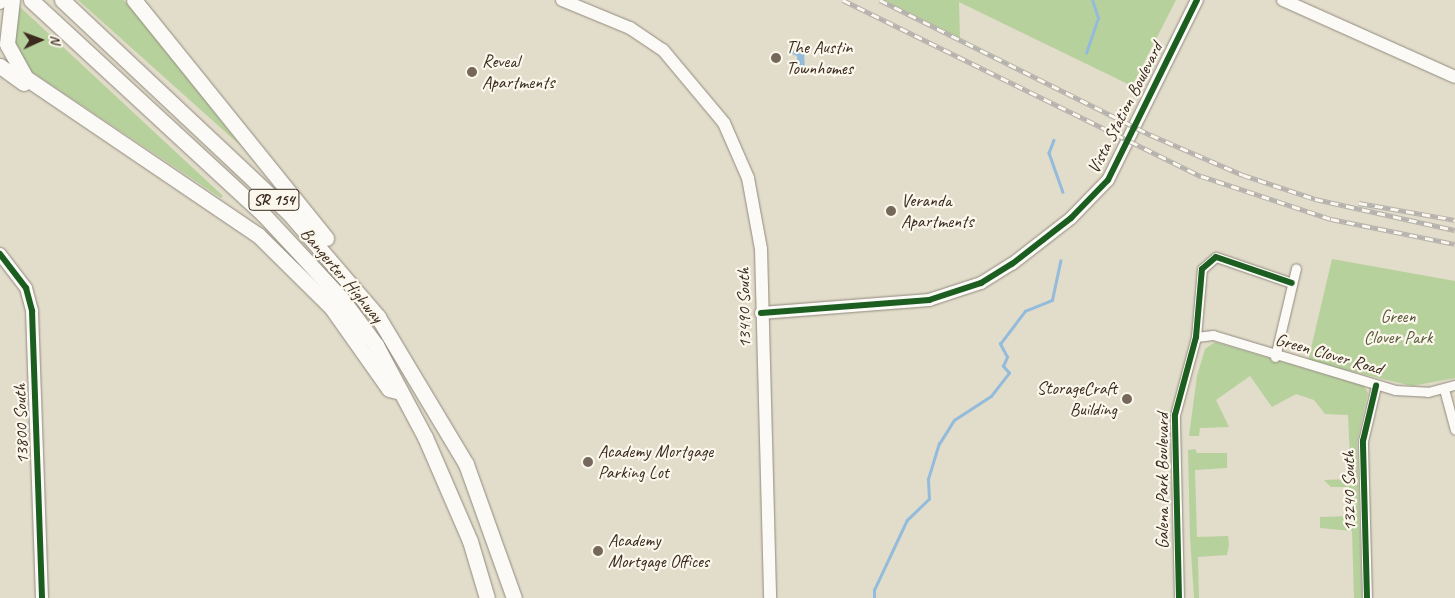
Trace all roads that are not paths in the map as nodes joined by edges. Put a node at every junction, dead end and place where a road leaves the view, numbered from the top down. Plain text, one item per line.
1 (3, 0) edge
2 (12, 0) edge
3 (62, 0) edge
4 (134, 0) edge
5 (145, 0) edge
6 (562, 0) edge
7 (1197, 0) edge
8 (1283, 0) edge
9 (0, 2) edge
10 (35, 4) edge
11 (179, 55) junction
12 (0, 66) edge
13 (1455, 77) edge
14 (42, 92) junction
15 (2, 256) edge
16 (1296, 268) dead end
17 (1292, 282) junction
18 (761, 313) junction
19 (1196, 337) junction
20 (1275, 357) junction
21 (1455, 385) edge
22 (1376, 386) junction
23 (1444, 389) junction
24 (401, 392) junction
25 (449, 430) junction
26 (1455, 430) edge
27 (42, 598) edge
28 (488, 598) edge
29 (514, 598) edge
30 (770, 598) edge
31 (1179, 598) edge
32 (1367, 598) edge

1 - 9 street
2 - 14 highway
3 - 25 highway, Bangerter Highway / SR 154
4 - 11 highway
5 - 11 highway
6 - 18 street, 13490 South
7 - 18 street, Vista Station Boulevard
8 - 13 street
10 - 24 highway, Bangerter Highway / SR 154
11 - 25 highway
12 - 14 highway
14 - 24 highway
15 - 27 street, 13800 South
16 - 17 street
17 - 19 street, Galena Park Boulevard
17 - 20 street
18 - 30 street, 13490 South
19 - 20 street, Green Clover Road
19 - 31 street, Galena Park Boulevard
20 - 22 street, Green Clover Road
21 - 23 street, Green Clover Road
22 - 23 street, Green Clover Road
22 - 32 street, 13240 South
23 - 26 street
24 - 28 highway, Bangerter Highway / SR 154
25 - 29 highway, Bangerter Highway / SR 154

